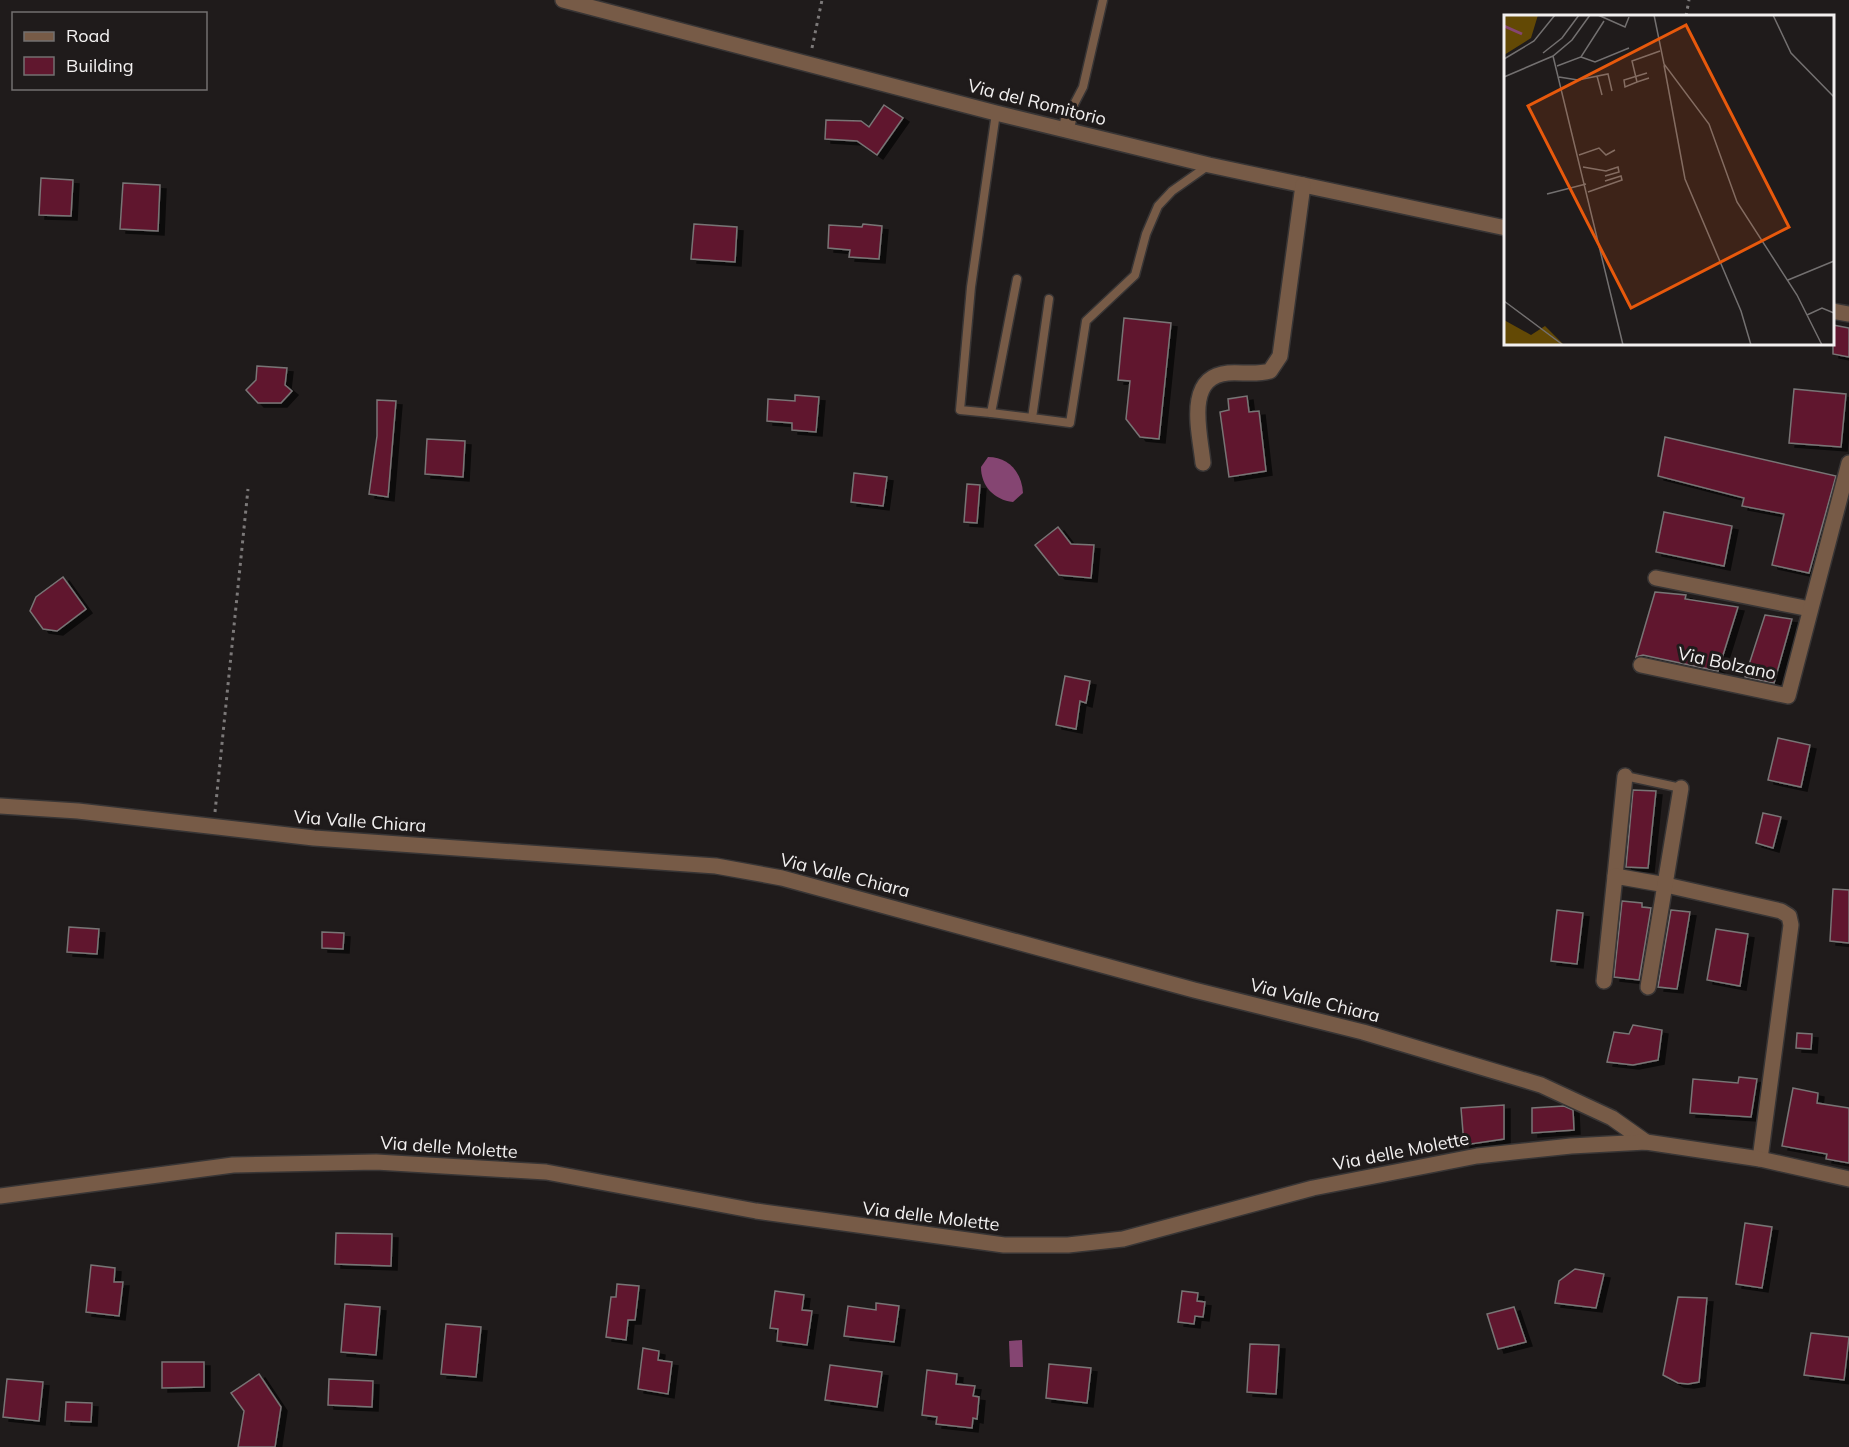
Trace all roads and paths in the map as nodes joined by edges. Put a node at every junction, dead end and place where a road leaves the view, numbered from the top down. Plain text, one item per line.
1 (563, 0) edge
2 (822, 0) edge
3 (1103, 0) edge
4 (1689, 0) edge
5 (1686, 15) edge
6 (811, 66) junction
7 (1071, 110) joint
8 (996, 113) junction
9 (1066, 129) junction
10 (1209, 165) junction
11 (1304, 185) junction
12 (1504, 228) edge
13 (1017, 279) dead end
14 (1049, 300) dead end
15 (1834, 311) edge
16 (1849, 314) edge
17 (991, 413) junction
18 (1032, 418) junction
19 (1203, 463) dead end
20 (1849, 463) edge
21 (248, 489) dead end
22 (1656, 578) dead end
23 (1810, 609) junction
24 (1641, 665) dead end
25 (1625, 776) joint
26 (1681, 788) joint
27 (0, 806) edge
28 (214, 827) junction
29 (1615, 876) junction
30 (1666, 885) junction
31 (1604, 981) dead end
32 (1648, 987) dead end
33 (1646, 1142) junction
34 (1760, 1159) junction
35 (1849, 1179) edge
36 (0, 1196) edge

1 - 6 street, Via del Romitorio
2 - 6 path
3 - 7 lane
4 - 5 path
6 - 8 street, Via del Romitorio
7 - 9 street
8 - 9 street, Via del Romitorio
8 - 17 lane
9 - 10 street, Via del Romitorio
10 - 11 street, Via del Romitorio
10 - 18 lane
11 - 12 street, Via del Romitorio
11 - 19 street
13 - 17 lane
14 - 18 lane
15 - 16 street
17 - 18 lane
20 - 23 street, Via Bolzano
21 - 28 path
22 - 23 street
23 - 24 street, Via Bolzano
25 - 26 lane
25 - 29 street
26 - 30 street
27 - 28 street, Via Valle Chiara
28 - 33 street, Via Valle Chiara
29 - 30 street
29 - 31 street
30 - 32 street
30 - 34 street
33 - 34 street, Via delle Molette
33 - 36 street, Via delle Molette
34 - 35 street, Via delle Molette

